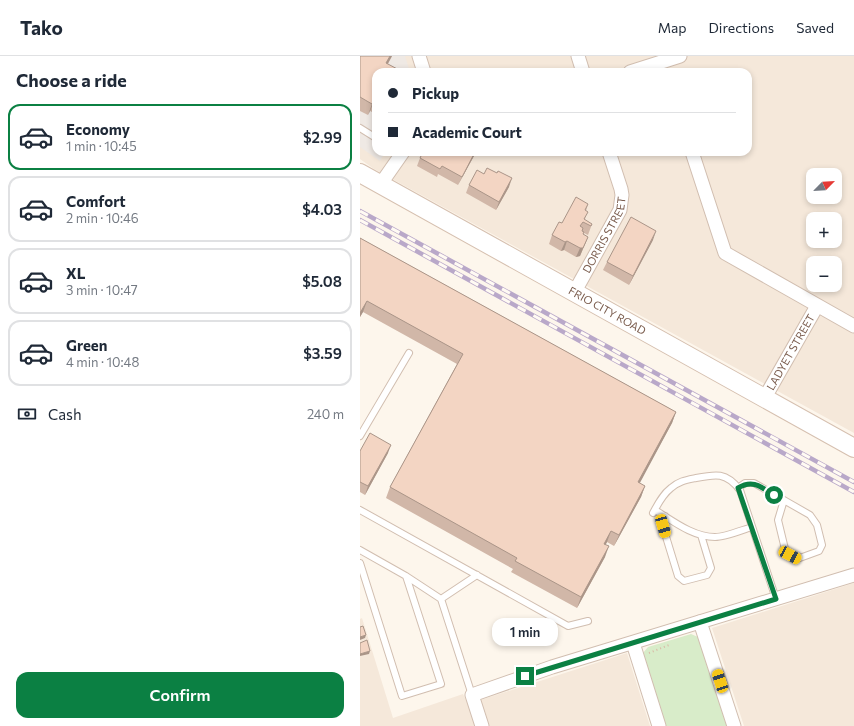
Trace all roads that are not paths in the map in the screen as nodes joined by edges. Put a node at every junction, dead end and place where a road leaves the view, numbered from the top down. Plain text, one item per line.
1 (419, 56) edge
2 (578, 56) edge
3 (680, 56) edge
4 (662, 63) edge
5 (423, 68) edge
6 (582, 68) edge
7 (644, 68) edge
8 (360, 128) edge
9 (372, 136) edge
10 (398, 156) edge
11 (610, 156) edge
12 (693, 156) edge
13 (360, 174) edge
14 (380, 185) junction
15 (574, 293) junction
16 (817, 306) junction
17 (854, 326) edge
18 (409, 352) dead end
19 (764, 399) junction
20 (360, 436) edge
21 (854, 448) edge
22 (738, 488) junction
23 (784, 500) junction
24 (360, 510) edge
25 (665, 516) junction
26 (752, 527) junction
27 (701, 535) junction
28 (360, 550) edge
29 (360, 563) edge
30 (477, 575) junction
31 (854, 575) edge
32 (406, 576) junction
33 (441, 599) junction
34 (776, 599) junction
35 (588, 621) dead end
36 (700, 622) junction
37 (633, 643) junction
38 (472, 695) junction
39 (482, 726) edge
40 (659, 726) edge
41 (734, 726) edge

1 - 5 street
2 - 6 street
3 - 4 street
4 - 7 street
8 - 9 lane
10 - 14 street
11 - 15 street, DORRIS STREET
12 - 16 street
13 - 14 street, FRIO CITY ROAD
14 - 15 street, FRIO CITY ROAD
15 - 19 street, FRIO CITY ROAD
16 - 17 street
16 - 19 street, LADYET STREET
18 - 20 lane
19 - 21 street, FRIO CITY ROAD
22 - 23 lane
22 - 25 lane
22 - 26 lane
23 - 23 lane
24 - 30 lane
25 - 27 lane
25 - 27 lane
26 - 27 lane
26 - 34 lane
28 - 32 lane
29 - 32 lane
30 - 33 lane
30 - 35 lane
31 - 34 street
32 - 33 lane
33 - 38 lane
34 - 36 street
36 - 37 street
36 - 41 street
37 - 38 street
37 - 40 street
38 - 39 street

